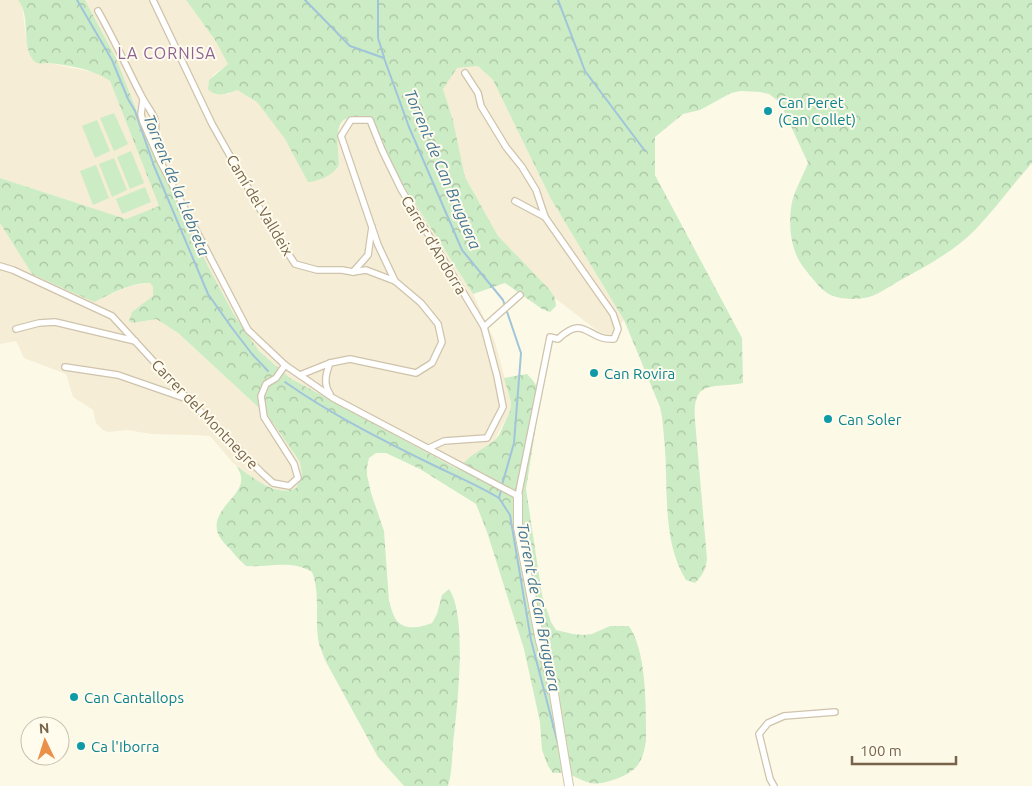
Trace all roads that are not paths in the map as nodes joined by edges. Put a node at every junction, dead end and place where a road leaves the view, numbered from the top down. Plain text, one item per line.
1 (153, 0) edge
2 (98, 11) dead end
3 (465, 73) dead end
4 (143, 100) junction
5 (153, 143) junction
6 (516, 201) dead end
7 (545, 217) junction
8 (372, 225) junction
9 (0, 266) edge
10 (354, 272) junction
11 (394, 281) junction
12 (520, 295) dead end
13 (484, 328) junction
14 (16, 329) dead end
15 (135, 340) junction
16 (330, 363) junction
17 (285, 365) junction
18 (65, 367) dead end
19 (300, 375) junction
20 (332, 398) junction
21 (190, 400) junction
22 (429, 448) junction
23 (518, 496) junction
24 (835, 712) dead end
25 (569, 786) edge
26 (774, 786) edge

1 - 10 street, Camí del Valldeix
2 - 4 street
3 - 7 street
4 - 5 street
4 - 5 street
5 - 17 street
6 - 7 street
7 - 23 street
8 - 10 street, Carrer d'Andorra
8 - 11 street, Carrer d'Andorra
8 - 13 street, Carrer d'Andorra
9 - 15 street, Carrer del Montnegre
10 - 11 street, Camí del Valldeix
11 - 16 street, Camí del Valldeix
12 - 13 street
13 - 22 street, Carrer d'Andorra
14 - 15 street
15 - 21 street, Carrer del Montnegre
16 - 19 street, Camí del Valldeix
16 - 20 street
17 - 19 street
17 - 21 street, Carrer del Montnegre
18 - 21 street
19 - 20 street
20 - 22 street
22 - 23 street
23 - 25 street
24 - 26 street

